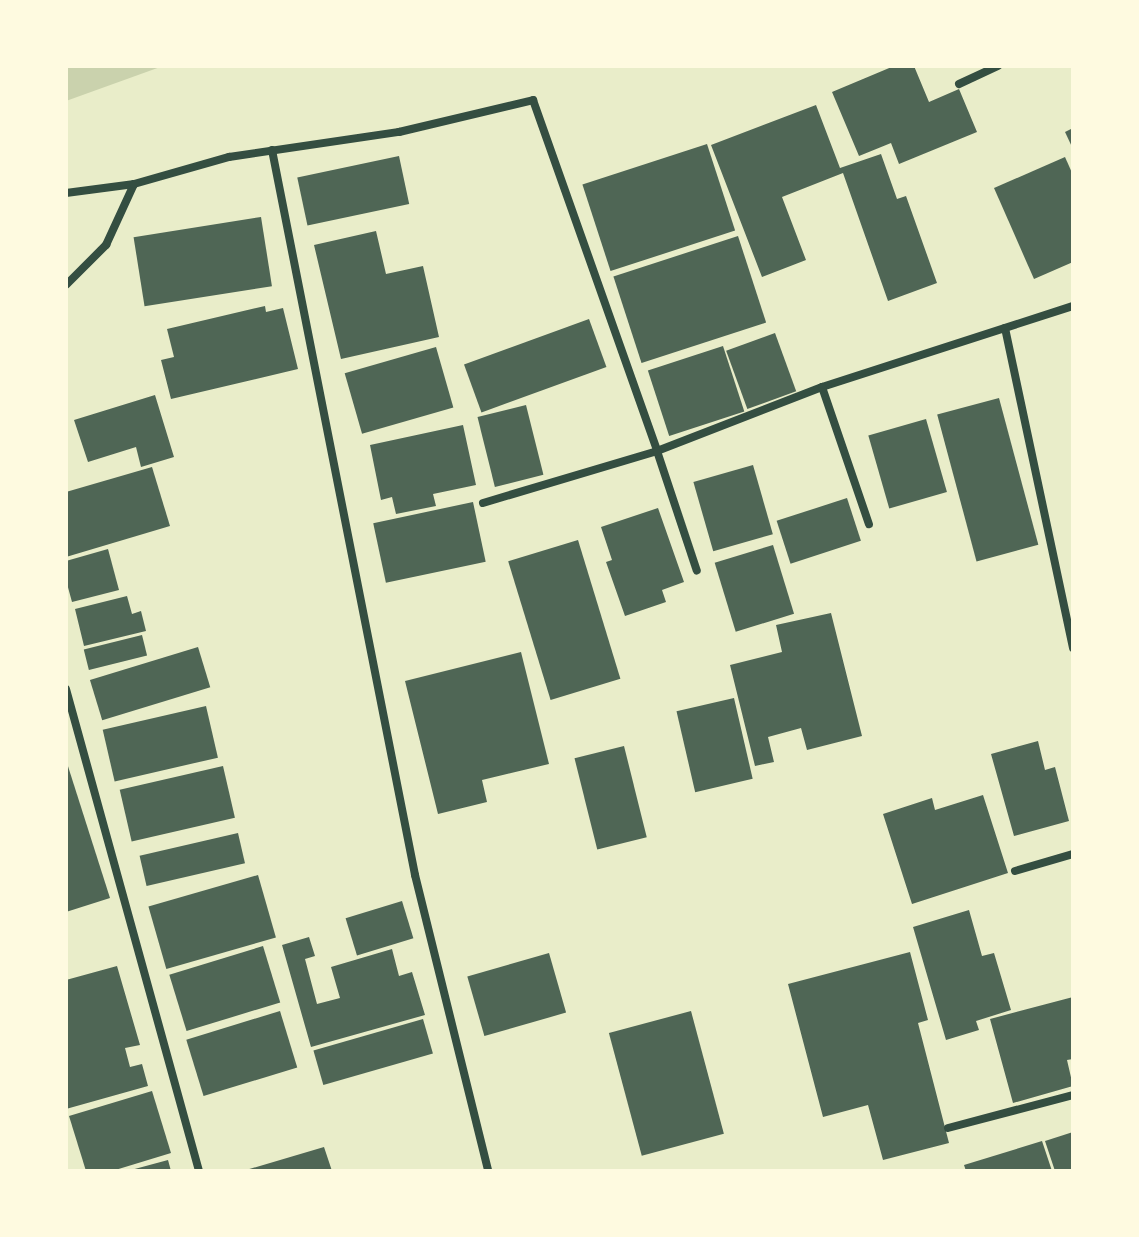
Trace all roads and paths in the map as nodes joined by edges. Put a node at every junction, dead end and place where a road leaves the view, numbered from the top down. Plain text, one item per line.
1 (998, 66) edge
2 (959, 84) dead end
3 (272, 150) junction
4 (134, 184) junction
5 (66, 193) edge
6 (66, 285) edge
7 (1073, 306) edge
8 (1005, 328) junction
9 (822, 387) junction
10 (657, 451) junction
11 (483, 503) dead end
12 (869, 524) dead end
13 (697, 571) dead end
14 (1073, 648) edge
15 (66, 689) edge
16 (1073, 854) edge
17 (1015, 871) dead end
18 (1073, 1095) edge
19 (948, 1128) dead end
20 (199, 1171) edge
21 (488, 1171) edge

1 - 2 street
3 - 4 street
3 - 10 street
3 - 21 street
4 - 5 street
4 - 6 street
7 - 8 street
8 - 9 street
8 - 14 street
9 - 10 street
9 - 12 street
10 - 11 street
10 - 13 street
15 - 20 street
16 - 17 street
18 - 19 street

